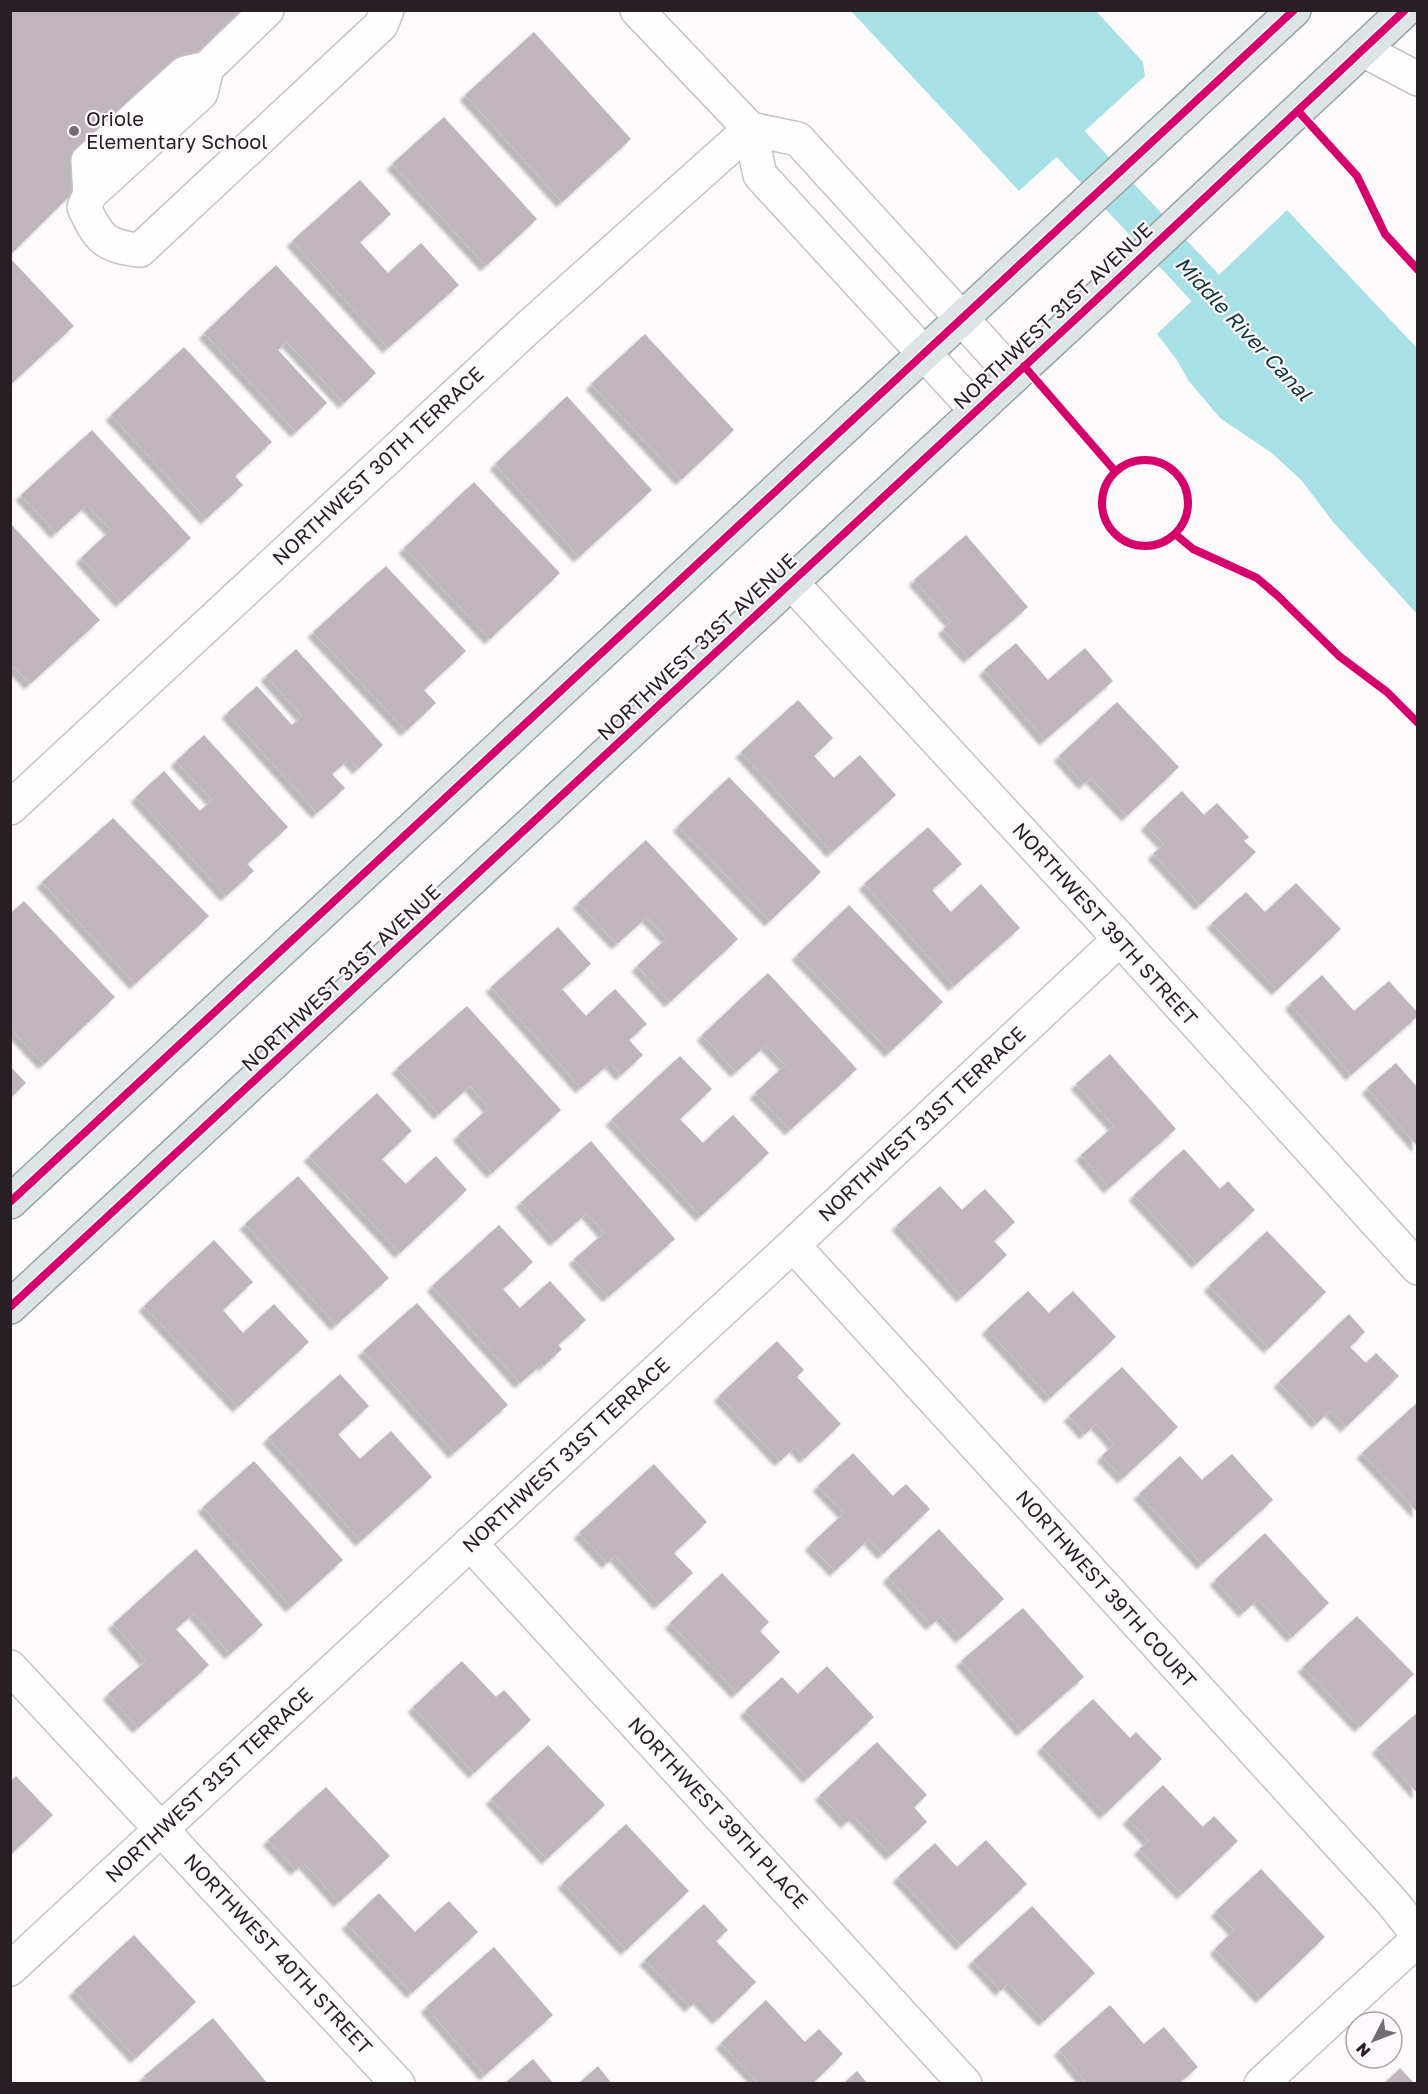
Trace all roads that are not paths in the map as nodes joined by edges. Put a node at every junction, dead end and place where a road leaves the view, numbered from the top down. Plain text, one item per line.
1 (267, 10) edge
2 (387, 10) edge
3 (637, 10) edge
4 (1294, 10) edge
5 (1405, 10) edge
6 (1363, 50) junction
7 (1418, 79) edge
8 (750, 129) junction
9 (963, 320) junction
10 (925, 354) junction
11 (1014, 376) junction
12 (976, 411) junction
13 (791, 582) junction
14 (10, 808) edge
15 (1120, 939) junction
16 (10, 1202) edge
17 (793, 1245) junction
18 (1418, 1268) edge
19 (10, 1306) edge
20 (470, 1543) junction
21 (10, 1667) edge
22 (162, 1828) junction
23 (1418, 1937) edge
24 (10, 1969) edge
25 (398, 2084) edge
26 (965, 2084) edge
27 (1261, 2084) edge

1 - 2 street
3 - 8 street
4 - 9 main road
5 - 6 main road, NORTHWEST 31ST AVENUE
6 - 7 street
6 - 11 main road, NORTHWEST 31ST AVENUE
8 - 9 street
8 - 10 street
8 - 14 street, NORTHWEST 30TH TERRACE
9 - 10 main road
9 - 11 street
10 - 12 street
10 - 16 main road
11 - 12 main road, NORTHWEST 31ST AVENUE
12 - 13 main road, NORTHWEST 31ST AVENUE
13 - 15 street, NORTHWEST 39TH STREET
13 - 19 main road, NORTHWEST 31ST AVENUE
15 - 17 street, NORTHWEST 31ST TERRACE
15 - 18 street, NORTHWEST 39TH STREET
17 - 20 street, NORTHWEST 31ST TERRACE
17 - 23 street, NORTHWEST 39TH COURT
20 - 22 street, NORTHWEST 31ST TERRACE
20 - 26 street, NORTHWEST 39TH PLACE
21 - 22 street, NORTHWEST 40TH STREET
22 - 24 street, NORTHWEST 31ST TERRACE
22 - 25 street, NORTHWEST 40TH STREET
23 - 27 street

